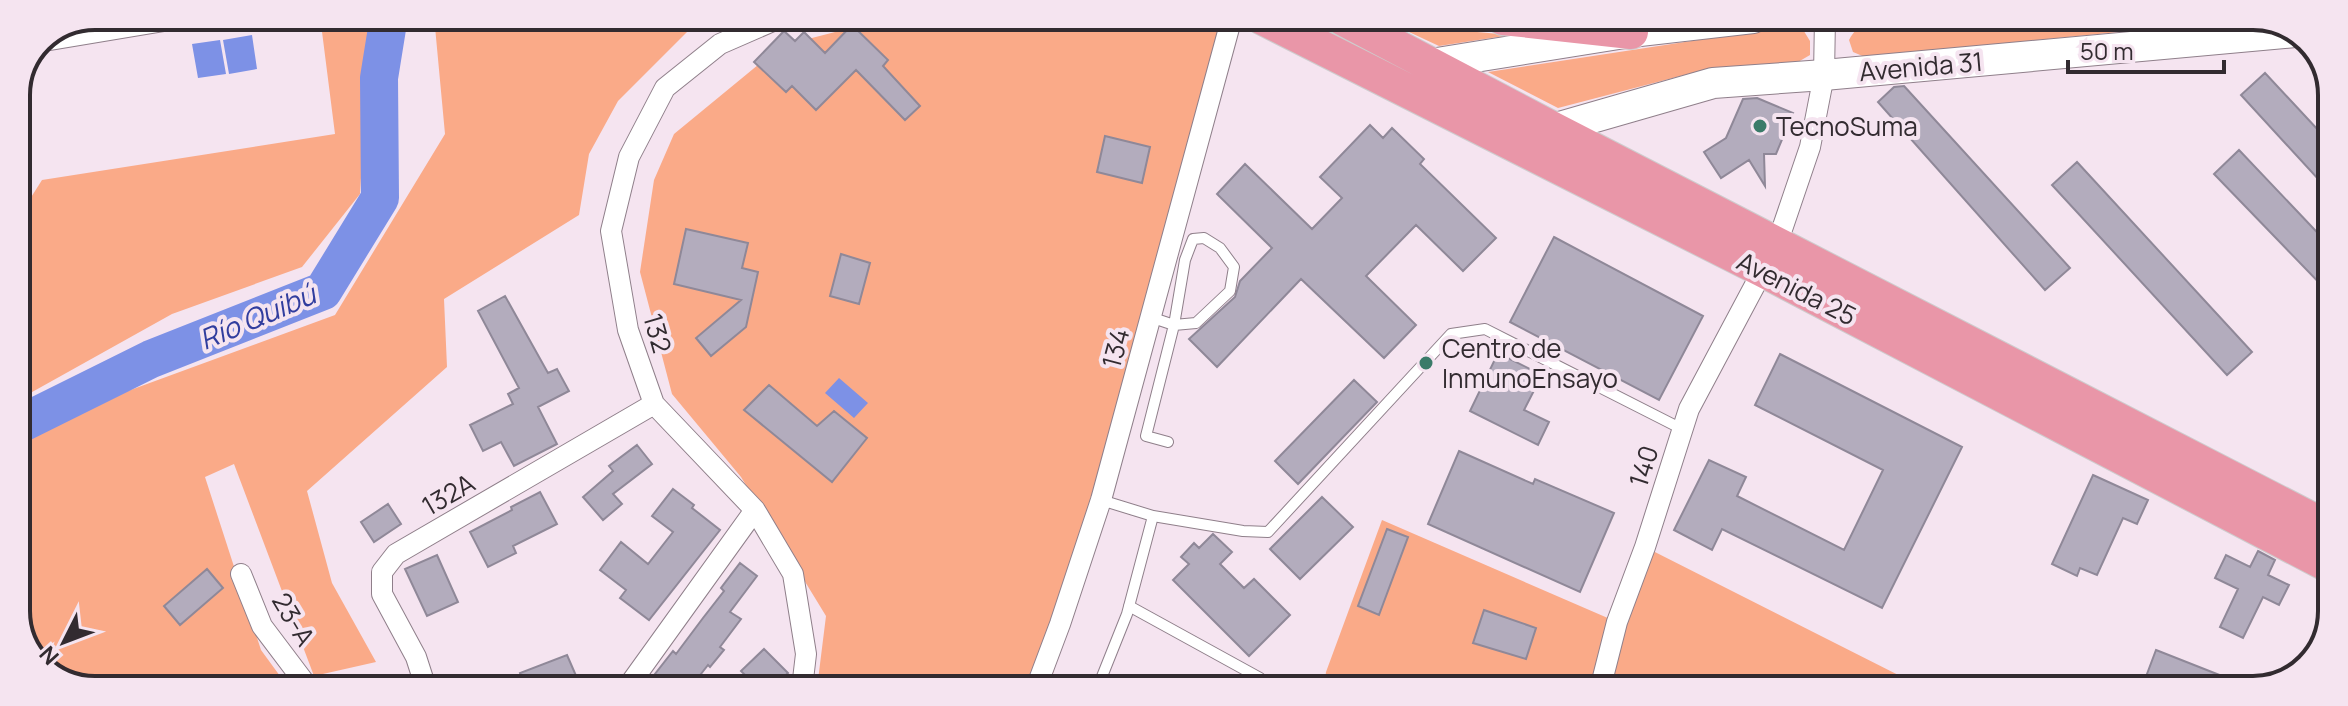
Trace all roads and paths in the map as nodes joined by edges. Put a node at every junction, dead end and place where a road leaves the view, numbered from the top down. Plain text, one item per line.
1 (148, 30) edge
2 (752, 30) edge
3 (1228, 30) edge
4 (1287, 30) edge
5 (1365, 30) edge
6 (1613, 30) edge
7 (1648, 30) edge
8 (1825, 30) edge
9 (1631, 32) junction
10 (2274, 34) edge
11 (59, 41) edge
12 (1431, 64) junction
13 (1824, 75) junction
14 (1553, 129) junction
15 (1491, 133) junction
16 (1770, 257) junction
17 (1150, 317) junction
18 (1174, 325) junction
19 (654, 404) junction
20 (1682, 429) junction
21 (1168, 442) dead end
22 (1101, 500) junction
23 (755, 510) junction
24 (1153, 516) junction
25 (2318, 523) edge
26 (2318, 559) edge
27 (241, 574) dead end
28 (1129, 606) junction
29 (300, 676) edge
30 (422, 676) edge
31 (636, 676) edge
32 (803, 676) edge
33 (1040, 676) edge
34 (1102, 676) edge
35 (1256, 676) edge
36 (1603, 676) edge

1 - 11 street
2 - 19 street, 132
3 - 17 street, 134
4 - 15 main road, Avenida 25
5 - 12 main road, Avenida 25
6 - 9 main road
7 - 9 main road
8 - 13 street, 140
9 - 12 main road
10 - 13 main road, Avenida 31
12 - 14 main road, Avenida 25
13 - 14 main road, Avenida 31
13 - 16 street, 140
14 - 15 main road
14 - 16 main road, Avenida 25
15 - 16 main road, Avenida 25
16 - 20 street, 140
16 - 25 main road, Avenida 25
16 - 26 main road, Avenida 25
17 - 18 lane
17 - 22 street, 134
18 - 18 lane
18 - 21 lane
19 - 23 street, 132
19 - 30 street, 132A
20 - 24 lane
20 - 36 street, 140
22 - 24 lane
22 - 33 street, 134
23 - 31 street
23 - 32 street, 132
24 - 28 lane
27 - 29 street, 23-A
28 - 34 lane
28 - 35 lane

